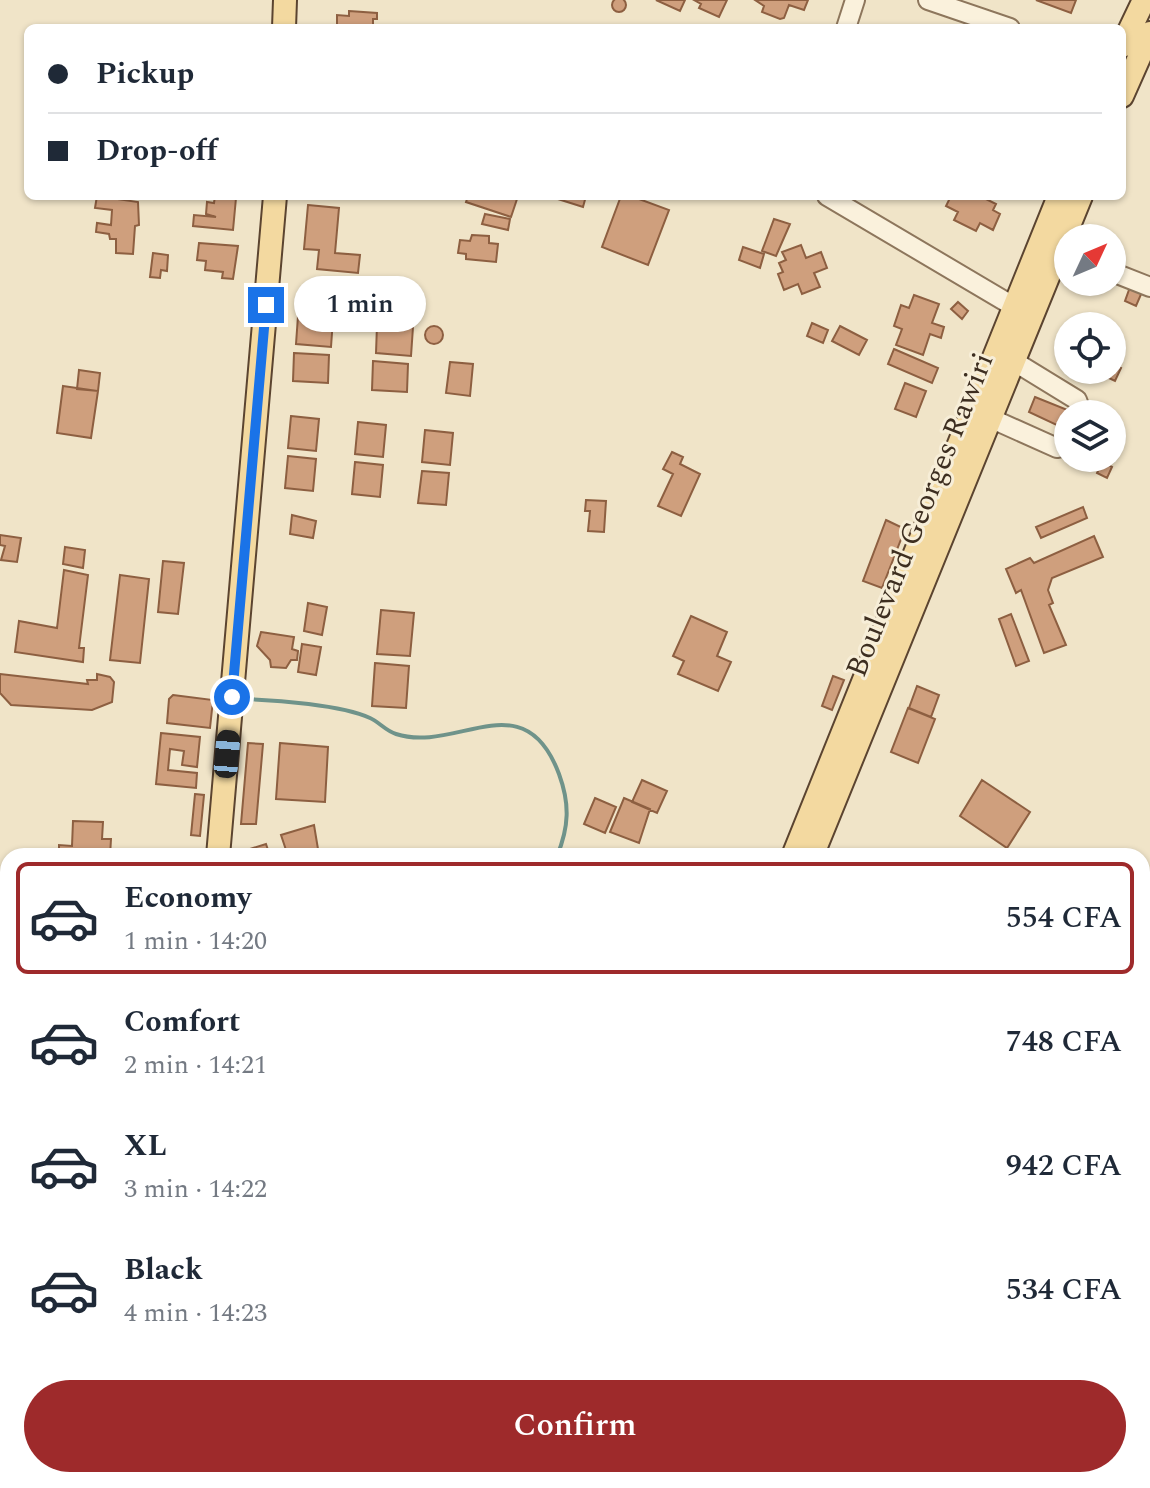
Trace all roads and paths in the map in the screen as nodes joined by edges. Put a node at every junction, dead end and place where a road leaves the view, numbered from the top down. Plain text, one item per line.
1 (285, 0) edge
2 (855, 0) edge
3 (928, 0) edge
4 (1144, 0) edge
5 (284, 24) edge
6 (847, 24) edge
7 (998, 24) edge
8 (1150, 33) edge
9 (1126, 38) edge
10 (1126, 87) edge
11 (275, 200) edge
12 (834, 200) edge
13 (1057, 200) edge
14 (1080, 200) edge
15 (1072, 224) edge
16 (1054, 274) edge
17 (1126, 278) edge
18 (1150, 287) edge
19 (1013, 306) junction
20 (1015, 362) junction
21 (1077, 400) edge
22 (990, 418) junction
23 (1054, 447) edge
24 (219, 848) edge
25 (796, 848) edge
26 (815, 848) edge

1 - 5 main road
2 - 6 street
3 - 7 street
4 - 9 main road
8 - 10 main road
11 - 24 main road
12 - 19 street
13 - 19 main road, Boulevard Georges Rawiri
14 - 15 main road, Boulevard Georges Rawiri
16 - 20 main road, Boulevard Georges Rawiri
17 - 18 street
19 - 25 main road, Boulevard Georges Rawiri
20 - 21 street
20 - 22 main road, Boulevard Georges Rawiri
22 - 23 street
22 - 26 main road, Boulevard Georges Rawiri

